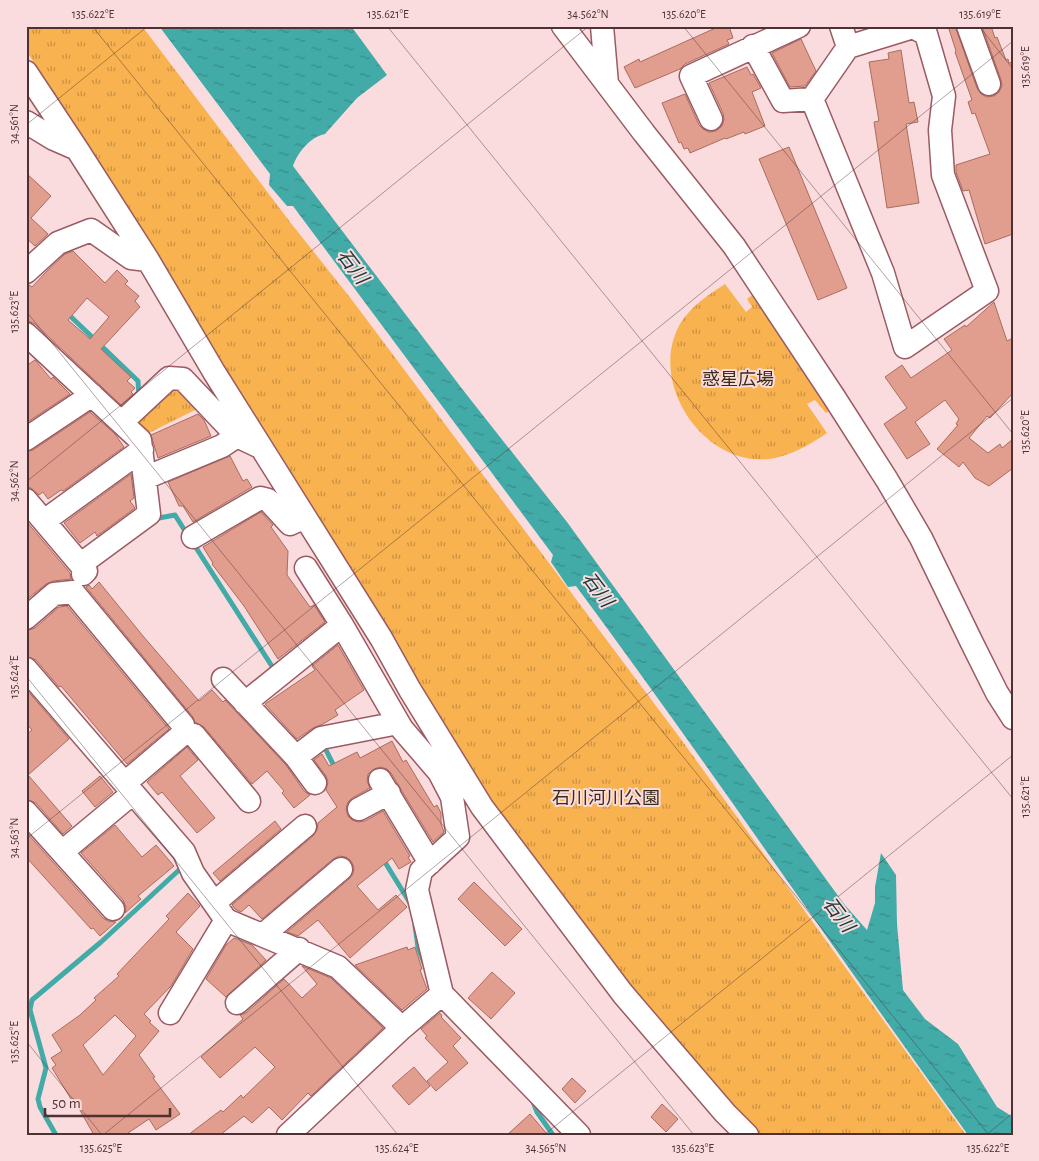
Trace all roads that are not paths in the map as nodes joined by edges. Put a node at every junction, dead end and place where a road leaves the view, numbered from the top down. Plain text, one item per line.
1 (564, 26) edge
2 (602, 26) edge
3 (800, 26) edge
4 (968, 26) edge
5 (844, 37) edge
6 (753, 46) junction
7 (26, 72) edge
8 (607, 84) junction
9 (989, 84) dead end
10 (812, 99) junction
11 (711, 119) dead end
12 (26, 122) edge
13 (77, 149) junction
14 (148, 260) junction
15 (26, 272) edge
16 (30, 344) edge
17 (92, 395) junction
18 (122, 422) junction
19 (237, 436) junction
20 (26, 439) edge
21 (262, 447) junction
22 (142, 450) junction
23 (145, 478) junction
24 (26, 500) edge
25 (305, 517) junction
26 (44, 521) junction
27 (193, 537) dead end
28 (81, 564) junction
29 (306, 568) dead end
30 (63, 593) junction
31 (26, 618) edge
32 (342, 625) junction
33 (26, 669) edge
34 (223, 679) dead end
35 (246, 703) junction
36 (1013, 718) edge
37 (398, 723) junction
38 (184, 733) junction
39 (296, 757) junction
40 (446, 766) junction
41 (315, 783) dead end
42 (128, 794) junction
43 (249, 801) dead end
44 (359, 809) dead end
45 (26, 812) edge
46 (305, 826) dead end
47 (62, 852) junction
48 (430, 863) junction
49 (341, 870) dead end
50 (113, 909) dead end
51 (220, 911) junction
52 (263, 934) junction
53 (298, 949) junction
54 (442, 994) junction
55 (236, 1003) dead end
56 (170, 1012) dead end
57 (402, 1028) junction
58 (288, 1135) edge
59 (580, 1135) edge
60 (747, 1135) edge

1 - 8 street
2 - 8 street
3 - 6 street
4 - 9 street
5 - 10 street
5 - 10 street
6 - 10 street
6 - 11 street
7 - 13 street
8 - 36 street
12 - 13 street
13 - 14 street
14 - 15 street
14 - 21 street
16 - 17 street
17 - 18 street
17 - 20 street
18 - 19 street
18 - 22 street
19 - 21 street
19 - 23 street
21 - 25 street
22 - 23 street
22 - 26 street
23 - 28 street
24 - 26 street
25 - 27 street
25 - 40 street
26 - 28 street
28 - 30 street
29 - 32 street
30 - 31 street
30 - 38 street
32 - 35 street
32 - 37 street
33 - 42 street
34 - 35 street
35 - 39 street
37 - 39 street
37 - 40 street
38 - 42 street
38 - 43 street
39 - 41 street
40 - 48 street
40 - 60 street
42 - 47 street
42 - 51 street
44 - 48 street
45 - 47 street
46 - 51 street
47 - 50 street
48 - 54 street
49 - 52 street
51 - 52 street
51 - 56 street
52 - 53 street
53 - 55 street
53 - 57 street
54 - 57 street
54 - 59 street
57 - 58 street

